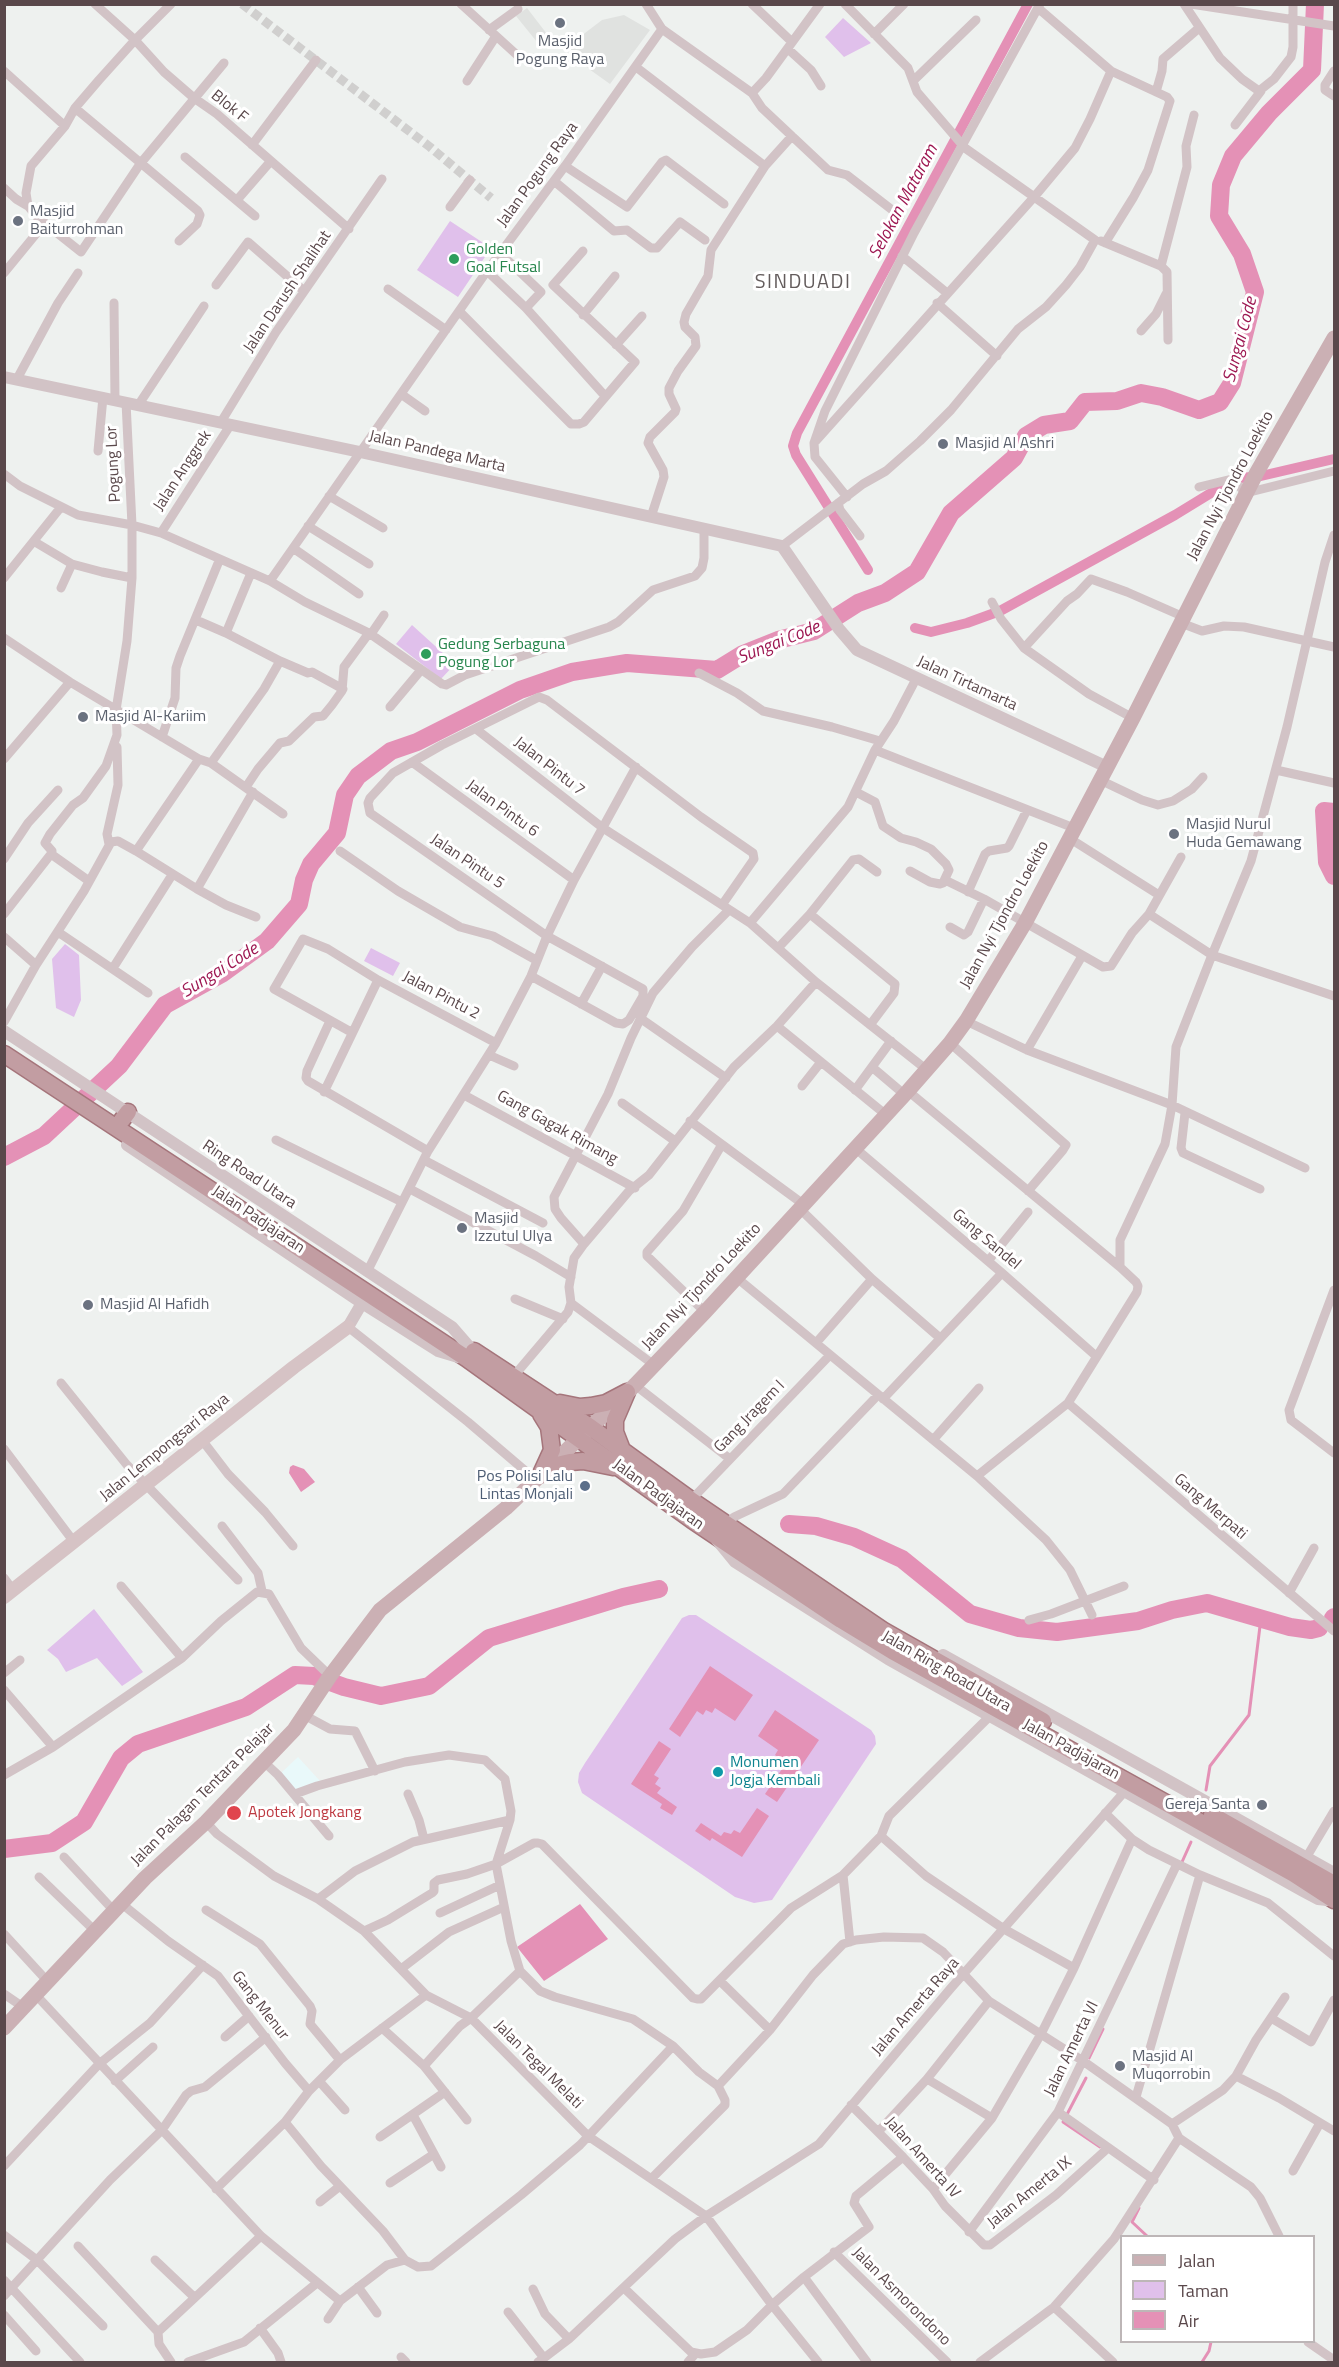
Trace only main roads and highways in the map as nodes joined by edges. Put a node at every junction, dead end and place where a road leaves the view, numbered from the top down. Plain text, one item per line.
1 (1335, 338) edge
2 (5, 1054) edge
3 (348, 1328) road end
4 (469, 1354) junction
5 (631, 1388) junction
6 (544, 1405) junction
7 (584, 1433) junction
8 (623, 1451) junction
9 (622, 1469) junction
10 (538, 1477) junction
11 (723, 1527) junction
12 (9, 1593) edge
13 (1334, 1894) edge
14 (4, 2028) edge

1 - 5 main road, Jalan Nyi Tjondro Loekito
2 - 4 highway, Jalan Padjajaran
3 - 12 main road, Jalan Lempongsari Raya
4 - 6 highway, Jalan Padjajaran
4 - 6 highway, Jalan Padjajaran
5 - 6 highway
5 - 7 main road, Jalan Nyi Tjondro Loekito
5 - 8 highway
6 - 7 highway, Jalan Padjajaran
6 - 10 highway
7 - 8 highway, Jalan Padjajaran
7 - 9 highway, Jalan Padjajaran
7 - 10 main road, Jalan Palagan Tentara Pelajar
8 - 11 highway, Jalan Padjajaran
9 - 10 highway
9 - 11 highway, Jalan Padjajaran
10 - 14 main road, Jalan Palagan Tentara Pelajar
11 - 13 highway, Jalan Padjajaran
11 - 13 highway, Jalan Padjajaran

